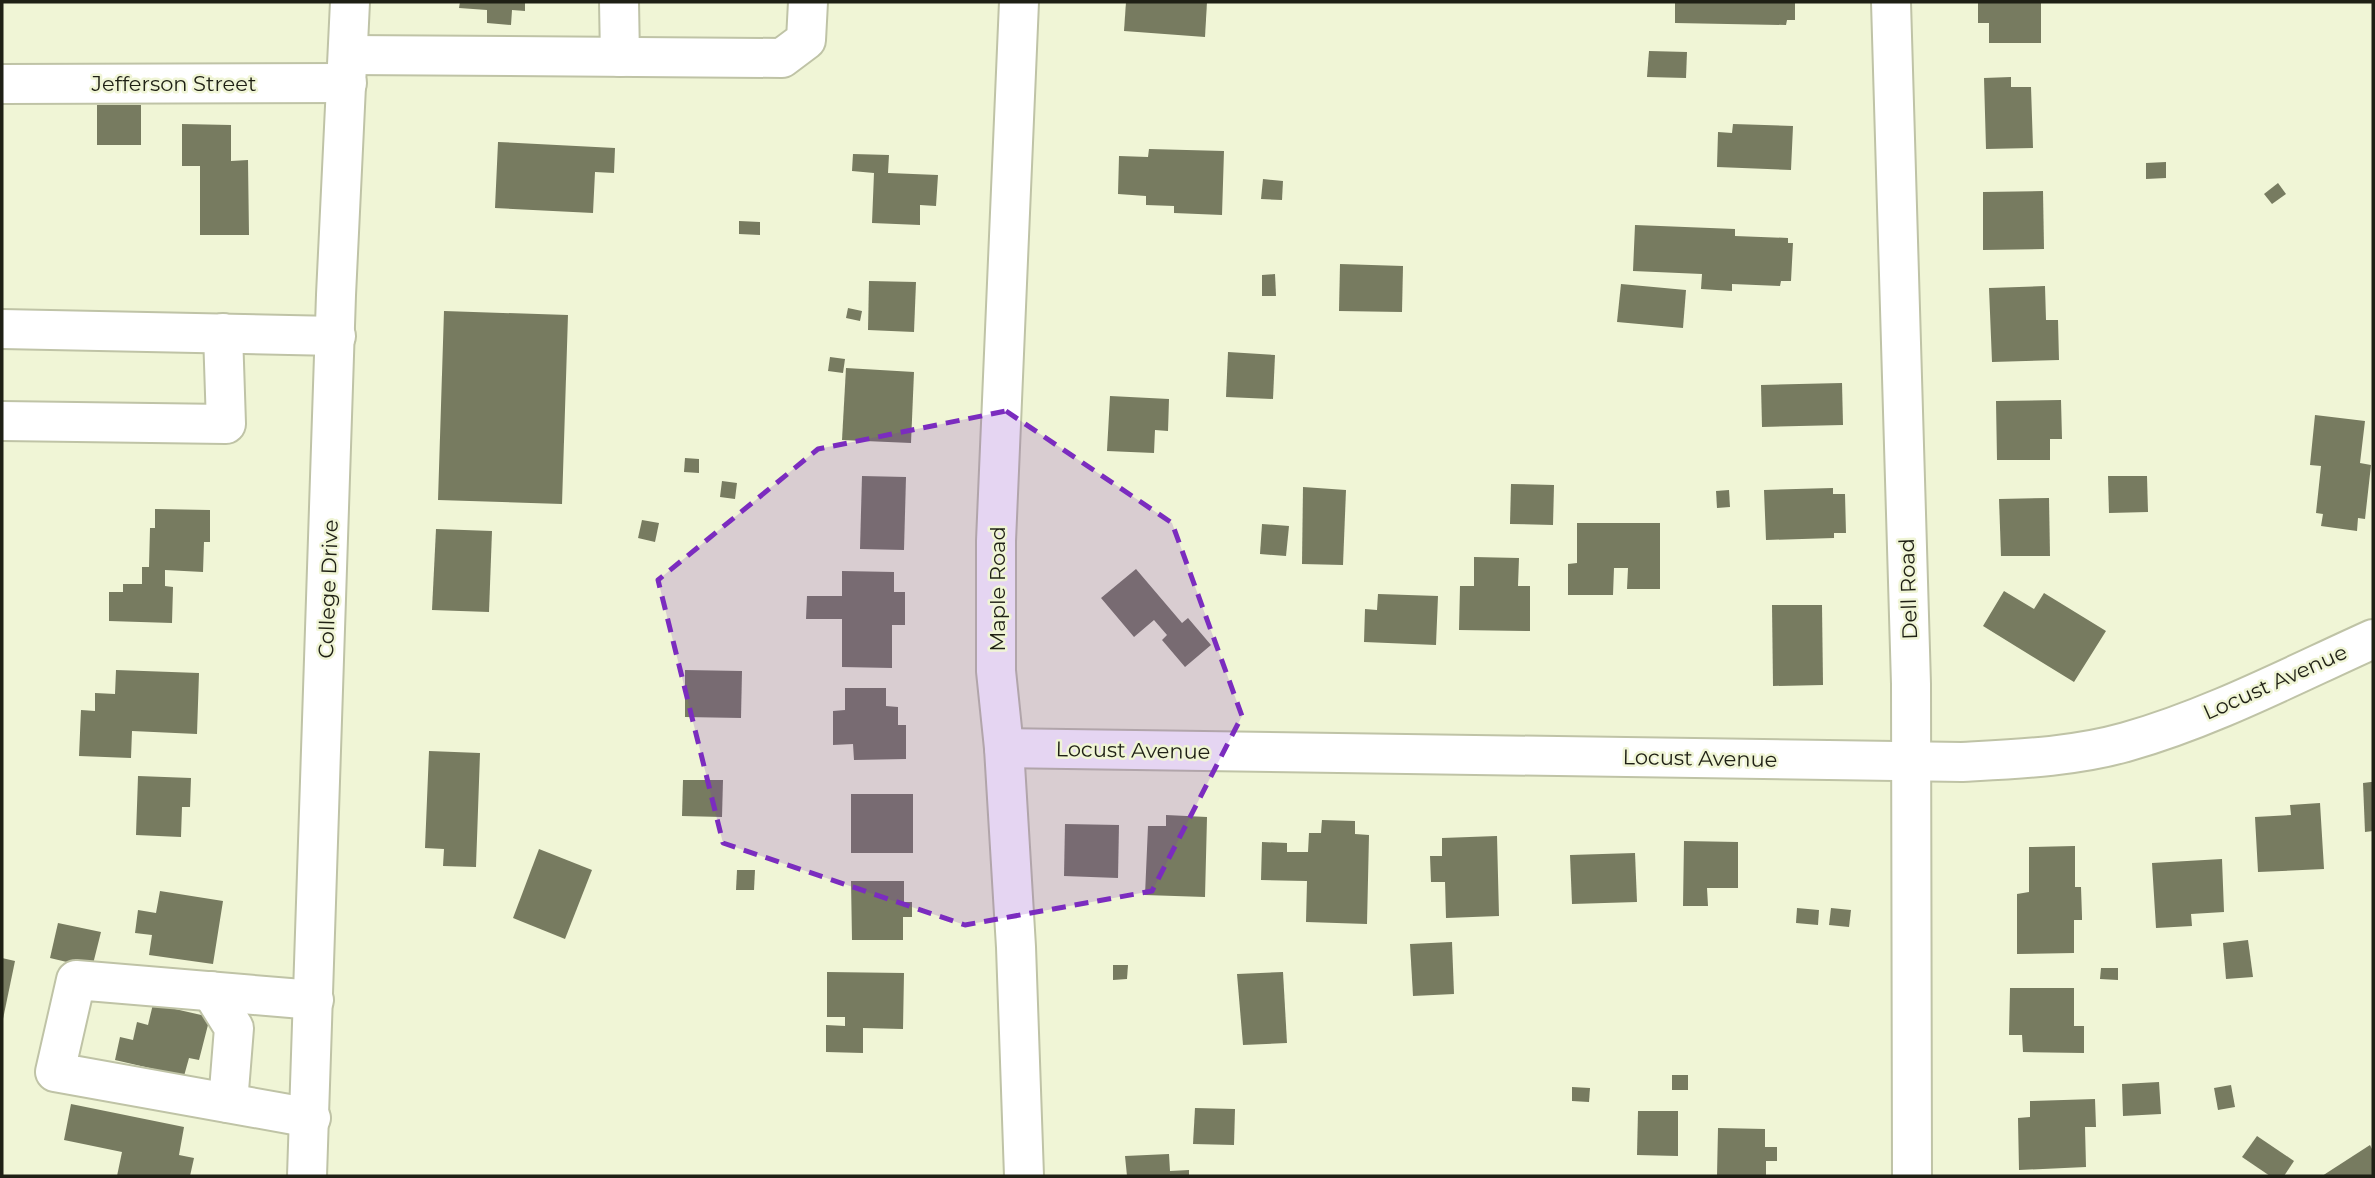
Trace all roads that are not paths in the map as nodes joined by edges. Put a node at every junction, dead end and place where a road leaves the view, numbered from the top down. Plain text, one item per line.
1 (350, 2) edge
2 (619, 2) edge
3 (808, 2) edge
4 (1019, 2) edge
5 (1891, 2) edge
6 (620, 57) junction
7 (347, 69) junction
8 (2, 84) edge
9 (2, 329) edge
10 (223, 333) junction
11 (336, 336) junction
12 (2, 421) edge
13 (2373, 639) edge
14 (1004, 748) junction
15 (1909, 761) junction
16 (211, 991) junction
17 (314, 1000) junction
18 (228, 1103) junction
19 (311, 1118) junction
20 (307, 1176) edge
21 (1024, 1176) edge
22 (1912, 1176) edge

1 - 7 street, College Drive
2 - 6 street
3 - 6 street, Jefferson Street
4 - 14 street, Maple Road
5 - 15 street, Dell Road
6 - 7 street, Jefferson Street
7 - 8 street, Jefferson Street
7 - 11 street, College Drive
9 - 10 street
10 - 11 street
10 - 12 street
11 - 17 street, College Drive
13 - 15 street, Locust Avenue
14 - 15 street, Locust Avenue
14 - 21 street, Maple Road
15 - 22 street, Dell Road
16 - 17 street
16 - 18 street
16 - 18 street
17 - 19 street, College Drive
18 - 19 street
19 - 20 street, College Drive

